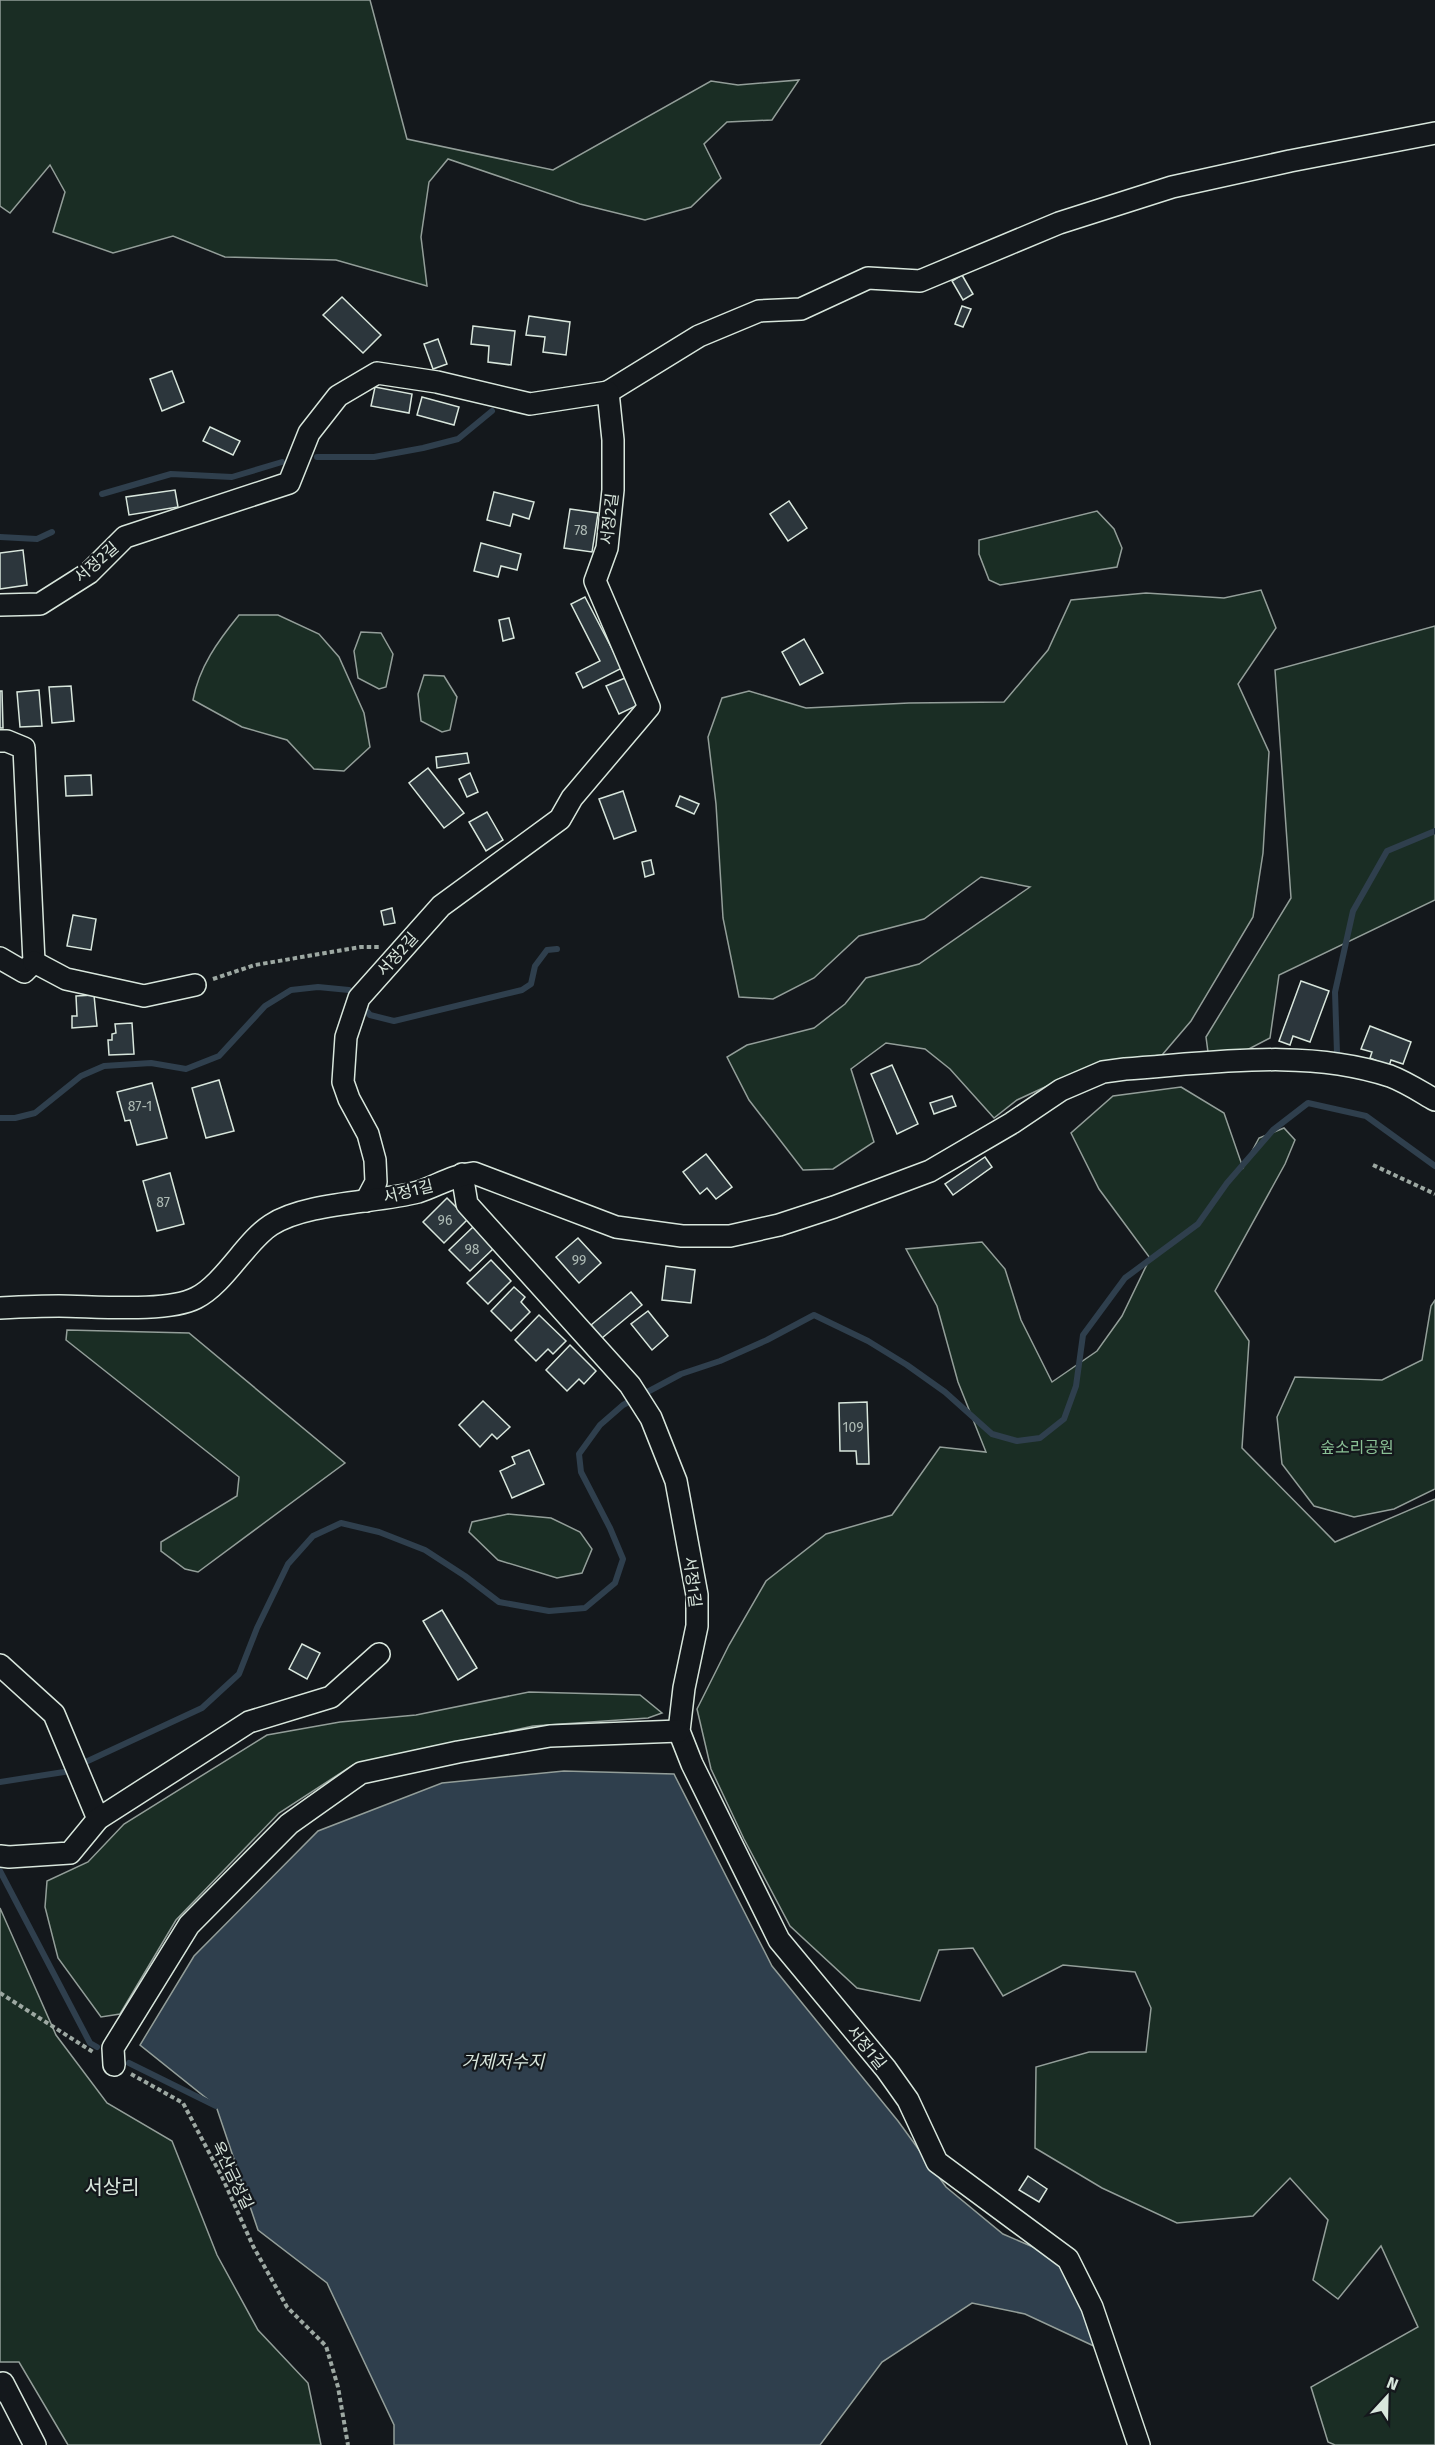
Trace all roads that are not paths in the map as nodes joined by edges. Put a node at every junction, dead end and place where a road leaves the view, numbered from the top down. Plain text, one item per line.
1 (1435, 133) edge
2 (608, 392) junction
3 (0, 605) edge
4 (0, 741) edge
5 (0, 958) edge
6 (34, 962) junction
7 (195, 985) road end
8 (1435, 1100) edge
9 (462, 1174) junction
10 (366, 1201) junction
11 (0, 1308) edge
12 (379, 1654) dead end
13 (0, 1665) edge
14 (679, 1731) junction
15 (98, 1819) junction
16 (0, 1856) edge
17 (114, 2065) road end
18 (0, 2391) edge
19 (34, 2445) edge
20 (1139, 2445) edge

1 - 2 street
2 - 3 street, 서정2길
2 - 10 street, 서정2길
4 - 6 street
5 - 6 street
6 - 7 street
8 - 9 street
9 - 10 street, 서정1길
9 - 14 street, 서정1길
10 - 11 street, 서정1길
12 - 15 street
13 - 15 street
14 - 17 street
14 - 20 street, 서정1길
15 - 16 street
18 - 19 street

